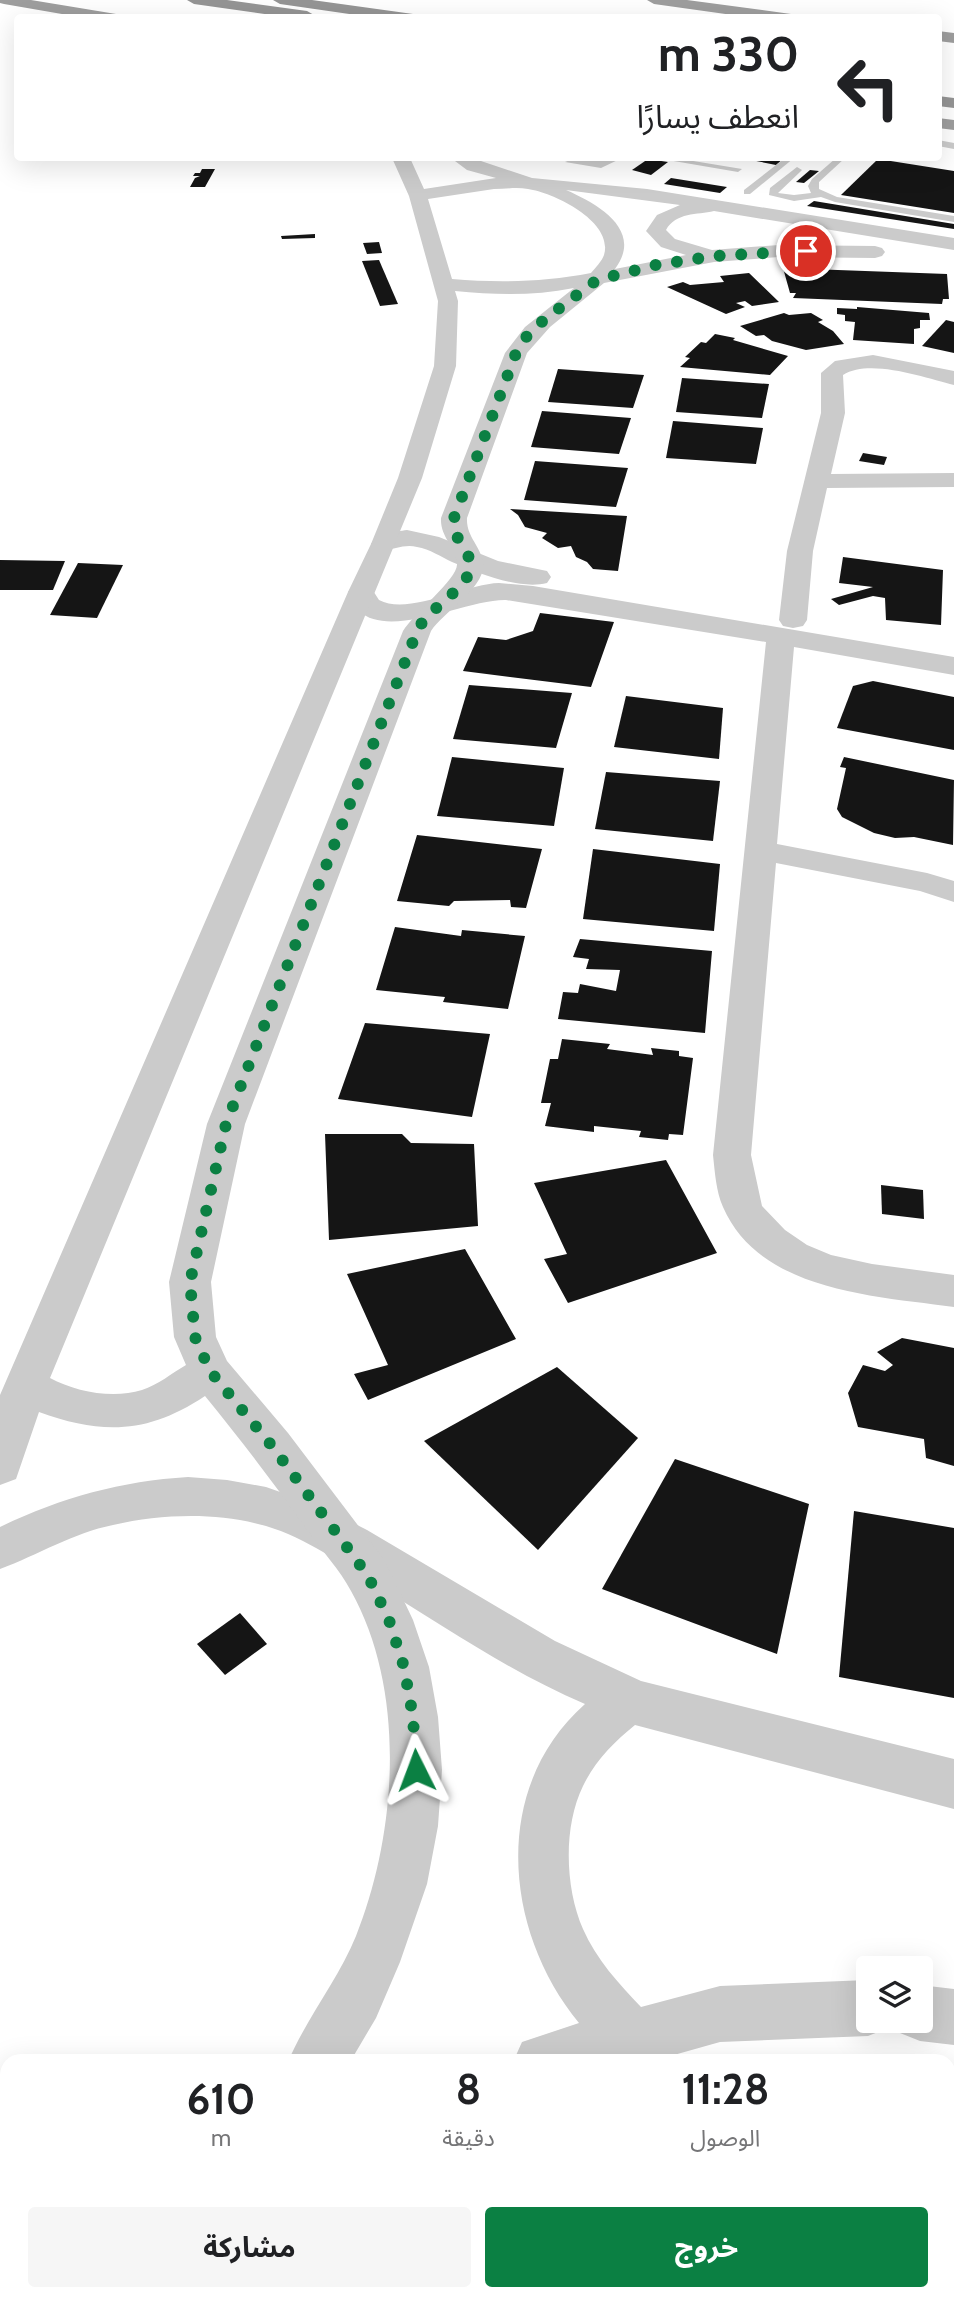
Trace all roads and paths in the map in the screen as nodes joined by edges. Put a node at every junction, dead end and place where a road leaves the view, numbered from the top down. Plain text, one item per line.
1 (4, 0) edge
2 (194, 0) edge
3 (280, 0) edge
4 (654, 0) edge
5 (91, 14) edge
6 (297, 14) edge
7 (383, 14) edge
8 (761, 14) edge
9 (611, 161) edge
10 (681, 161) edge
11 (786, 161) edge
12 (838, 161) edge
13 (569, 162) dead end
14 (738, 169) dead end
15 (431, 170) edge
16 (797, 170) dead end
17 (521, 181) junction
18 (747, 192) dead end
19 (820, 194) junction
20 (720, 206) junction
21 (954, 219) edge
22 (954, 244) edge
23 (714, 256) junction
24 (954, 260) edge
25 (597, 280) junction
26 (444, 284) junction
27 (487, 308) dead end
28 (525, 313) junction
29 (954, 378) edge
30 (954, 480) edge
31 (819, 481) junction
32 (384, 544) junction
33 (469, 560) junction
34 (361, 592) junction
35 (436, 606) junction
36 (787, 628) junction
37 (954, 648) edge
38 (954, 666) edge
39 (760, 850) junction
40 (954, 892) edge
41 (954, 1291) edge
42 (210, 1371) junction
43 (25, 1384) junction
44 (0, 1466) edge
45 (342, 1539) junction
46 (0, 1549) edge
47 (629, 1700) junction
48 (954, 1784) edge
49 (856, 2008) edge
50 (933, 2015) edge
51 (954, 2017) edge
52 (631, 2037) junction
53 (322, 2054) edge
54 (570, 2054) edge

1 - 5 highway
2 - 6 highway
3 - 7 highway
4 - 8 highway
9 - 13 lane
10 - 14 lane
11 - 18 lane
12 - 19 lane
15 - 17 street
15 - 17 street
15 - 26 street
16 - 19 lane
17 - 20 street
17 - 25 street
19 - 21 lane
20 - 22 street
20 - 23 street
23 - 24 street
23 - 25 street
25 - 26 street
25 - 28 street
26 - 32 street
27 - 28 street
28 - 33 street
29 - 31 street
30 - 31 street
31 - 36 street
32 - 33 street
32 - 34 street
33 - 35 street
33 - 36 street
34 - 35 street
34 - 43 street
35 - 36 street
35 - 42 street
36 - 37 street
36 - 38 street
36 - 39 street
39 - 40 street
39 - 41 street
42 - 43 street
42 - 45 street
43 - 44 street
45 - 46 street
45 - 47 street
45 - 53 street
47 - 48 street
47 - 52 street
49 - 52 street
50 - 51 street
52 - 54 street

